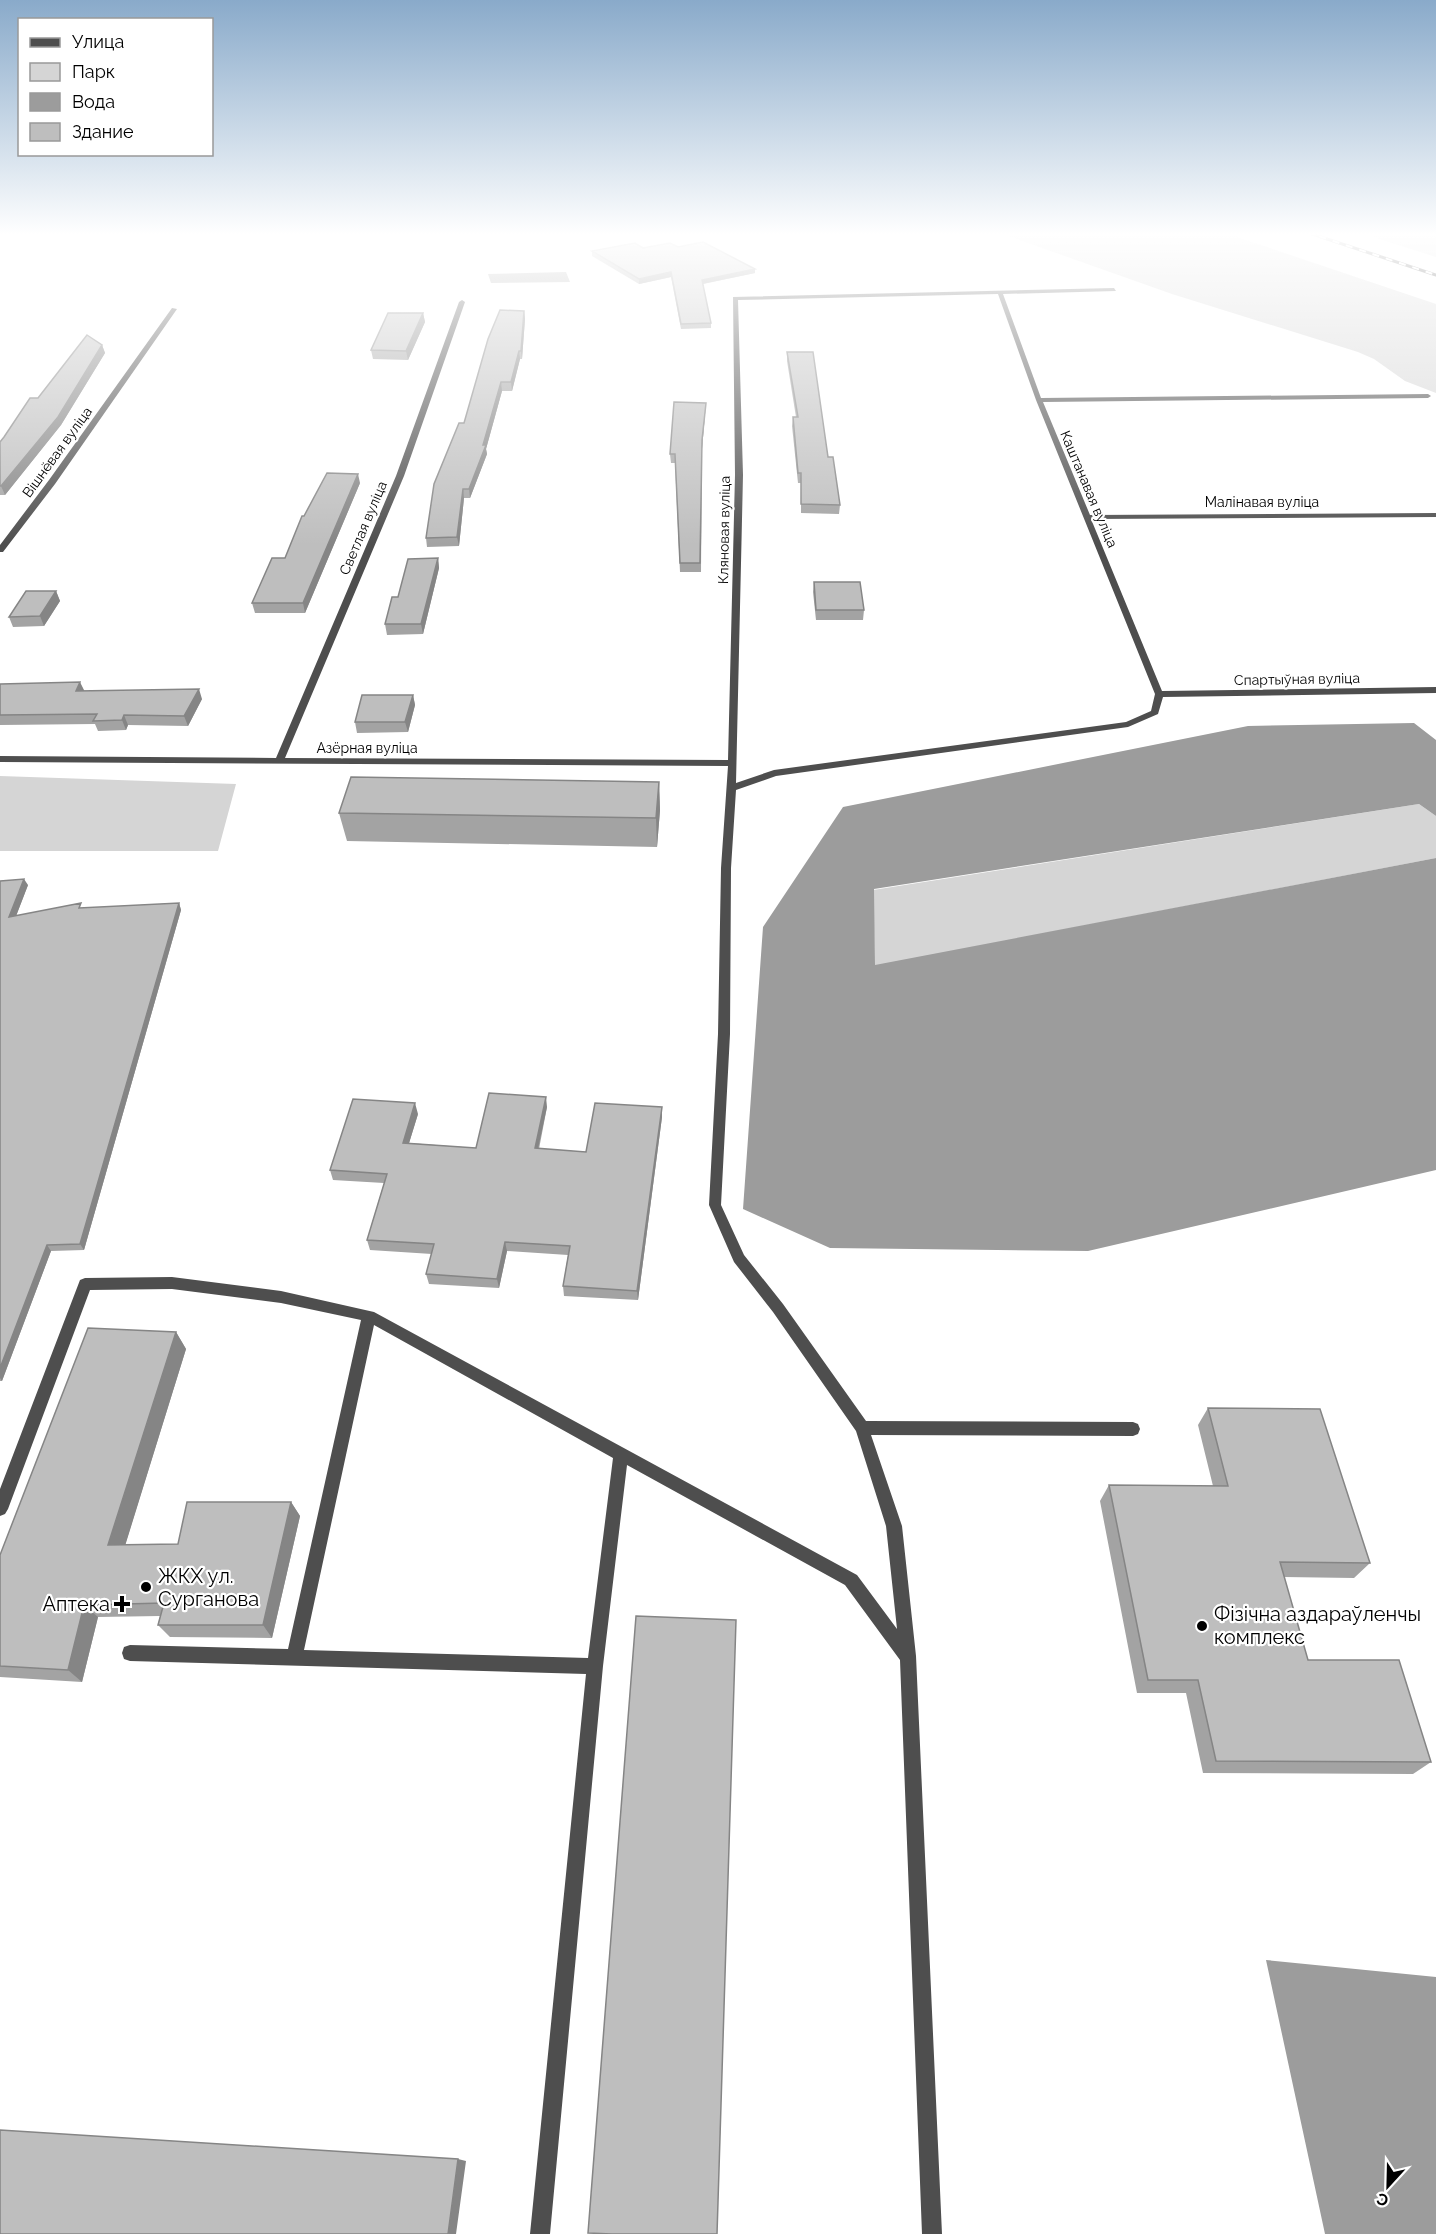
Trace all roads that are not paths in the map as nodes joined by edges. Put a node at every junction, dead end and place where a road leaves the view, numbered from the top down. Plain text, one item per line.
1 (155, 336) edge
2 (450, 336) edge
3 (736, 336) edge
4 (1016, 336) edge
5 (1428, 396) dead end
6 (1039, 400) junction
7 (1436, 515) edge
8 (1089, 517) junction
9 (0, 549) edge
10 (1436, 690) edge
11 (1159, 694) junction
12 (0, 759) edge
13 (279, 761) junction
14 (733, 764) junction
15 (732, 788) junction
16 (369, 1316) junction
17 (862, 1428) junction
18 (1133, 1429) dead end
19 (621, 1455) junction
20 (0, 1509) edge
21 (130, 1653) dead end
22 (908, 1656) junction
23 (294, 1659) junction
24 (595, 1666) junction
25 (540, 2234) edge
26 (932, 2234) edge

1 - 9 street, Вішнёвая вуліца
2 - 13 street, Светлая вуліца
3 - 14 street, Кляновая вуліца
4 - 6 street, Каштанавая вуліца
5 - 6 street
6 - 8 street, Каштанавая вуліца
7 - 8 street, Малінавая вуліца
8 - 11 street, Каштанавая вуліца
10 - 11 street, Спартыўная вуліца
11 - 15 street
12 - 13 street, Азёрная вуліца
13 - 14 street, Азёрная вуліца
14 - 15 street, Кляновая вуліца
15 - 17 street, Кляновая вуліца
16 - 19 street
16 - 20 street
16 - 23 street
17 - 18 street
17 - 22 street, Кляновая вуліца
19 - 22 street
19 - 24 street
21 - 23 street
22 - 26 street, Кляновая вуліца
23 - 24 street
24 - 25 street

